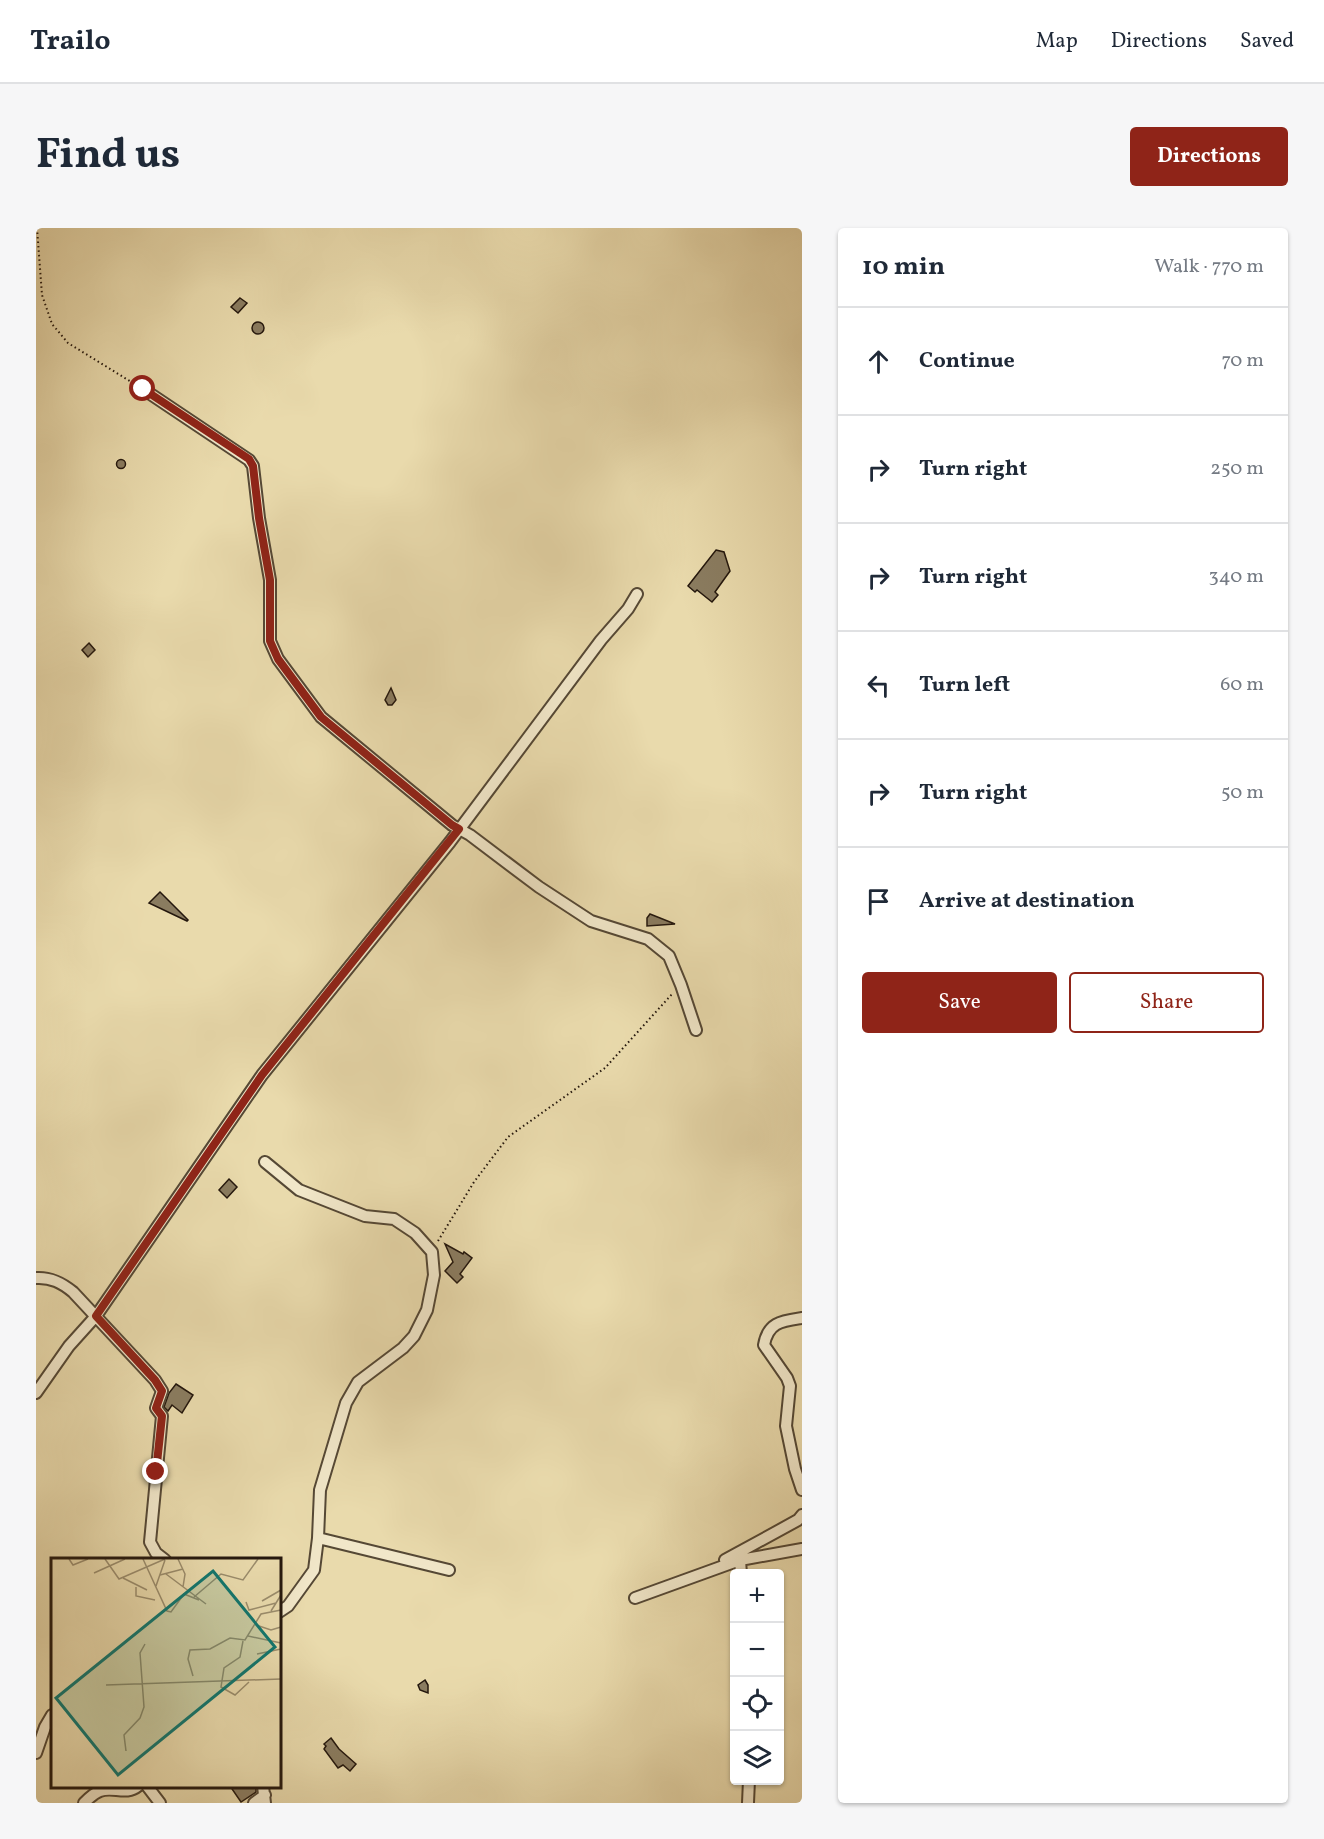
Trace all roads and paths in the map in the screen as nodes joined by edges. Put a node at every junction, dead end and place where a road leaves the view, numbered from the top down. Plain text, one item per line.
1 (37, 228) edge
2 (143, 389) joint
3 (637, 594) dead end
4 (459, 829) junction
5 (681, 985) junction
6 (696, 1030) dead end
7 (265, 1162) dead end
8 (432, 1252) junction
9 (36, 1278) edge
10 (96, 1316) junction
11 (802, 1318) edge
12 (36, 1392) edge
13 (802, 1490) edge
14 (802, 1515) edge
15 (318, 1538) junction
16 (802, 1549) edge
17 (162, 1558) edge
18 (740, 1560) junction
19 (741, 1569) edge
20 (449, 1570) dead end
21 (698, 1575) junction
22 (635, 1598) dead end
23 (280, 1611) edge
24 (41, 1726) edge
25 (36, 1753) edge
26 (749, 1785) edge
27 (134, 1788) edge
28 (149, 1788) edge
29 (264, 1795) edge
30 (84, 1803) edge
31 (160, 1803) edge
32 (254, 1803) edge
33 (748, 1803) edge

1 - 2 path
2 - 4 street
3 - 4 street
4 - 5 street
4 - 10 street
5 - 6 street
5 - 8 path
7 - 8 street
8 - 15 street
9 - 10 street
10 - 12 street
10 - 17 street
11 - 13 street
14 - 21 street
15 - 20 street
15 - 23 street
16 - 18 street
18 - 19 street
18 - 21 street
21 - 22 street
24 - 25 street
26 - 33 street
27 - 30 street
28 - 31 street
29 - 32 street

